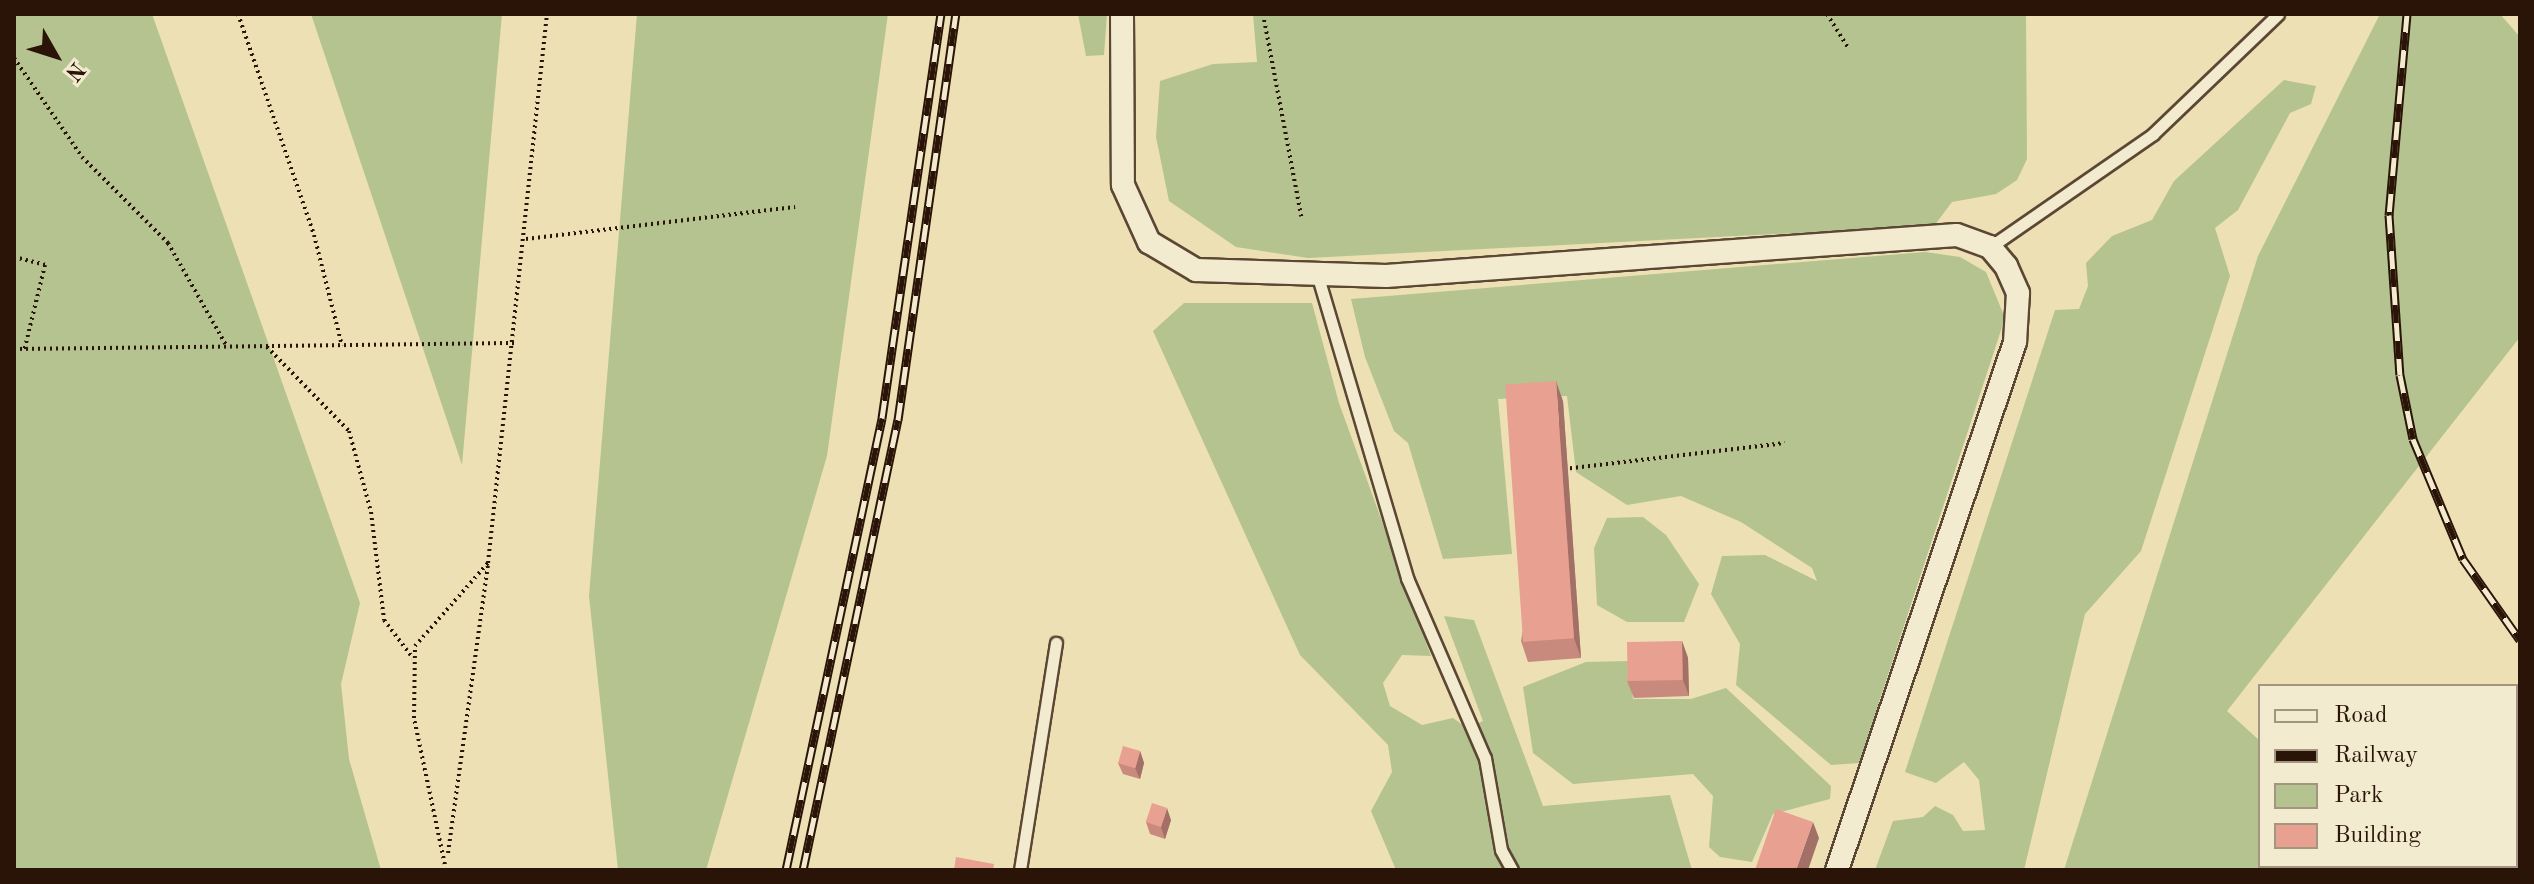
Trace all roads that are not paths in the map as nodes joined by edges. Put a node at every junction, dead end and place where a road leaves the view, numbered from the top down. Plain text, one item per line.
1 (1122, 14) edge
2 (2278, 14) edge
3 (1990, 247) junction
4 (1318, 277) junction
5 (1056, 643) dead end
6 (1020, 870) edge
7 (1512, 870) edge
8 (1837, 870) edge

1 - 4 street
2 - 3 lane
3 - 4 street
3 - 8 street
4 - 7 lane
5 - 6 lane

